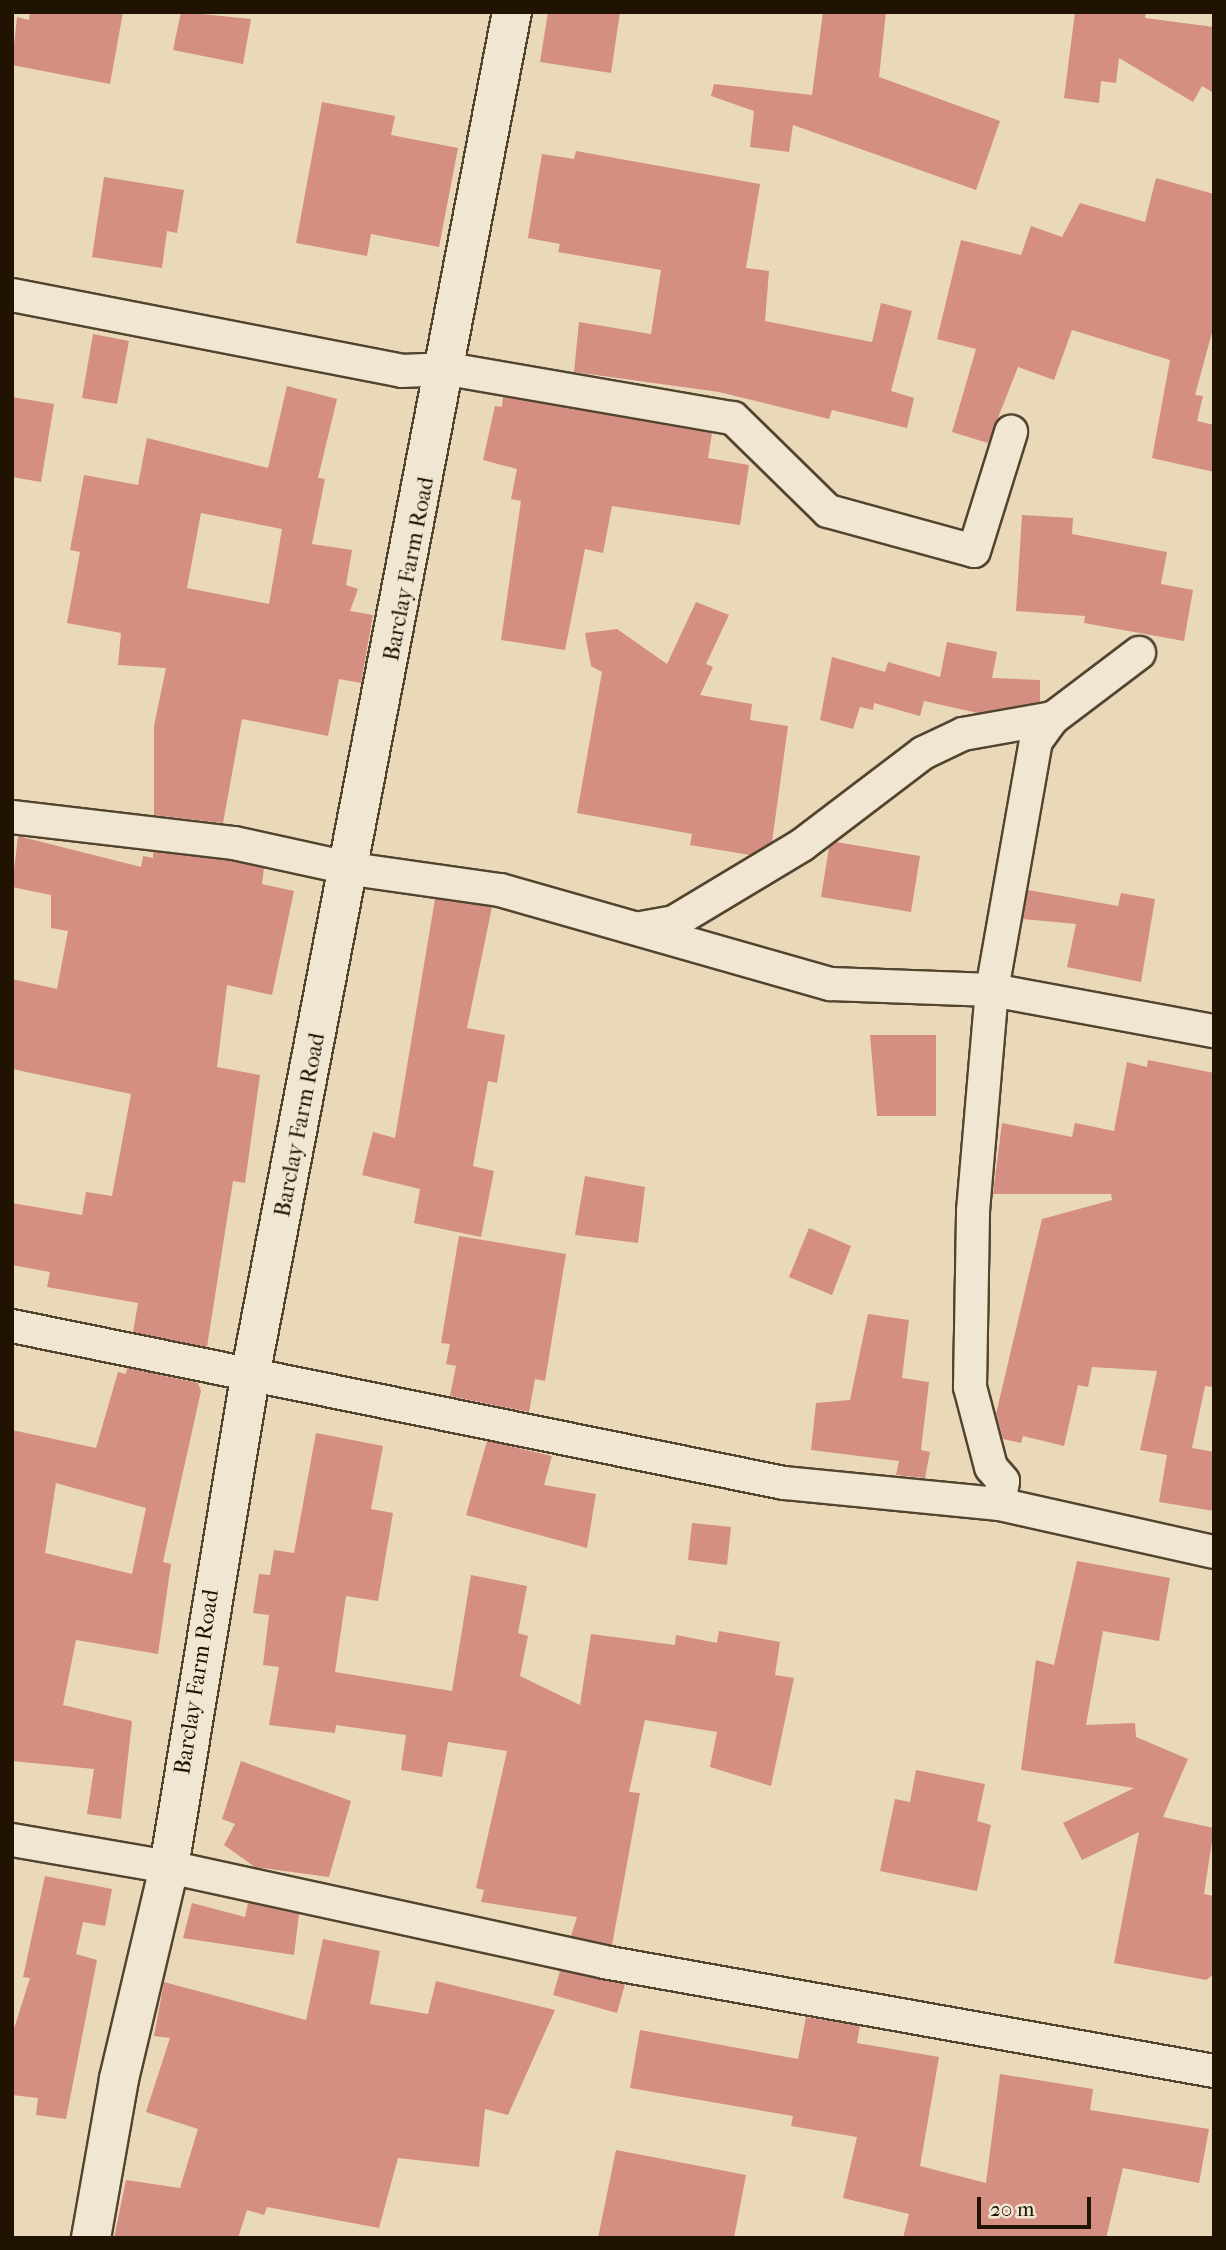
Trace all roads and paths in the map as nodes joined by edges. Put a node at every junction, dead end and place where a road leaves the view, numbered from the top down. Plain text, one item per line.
1 (512, 12) edge
2 (12, 295) edge
3 (448, 369) junction
4 (1011, 432) dead end
5 (1139, 653) dead end
6 (1053, 718) junction
7 (12, 817) edge
8 (352, 869) junction
9 (640, 928) junction
10 (992, 990) junction
11 (1214, 1031) edge
12 (12, 1326) edge
13 (251, 1371) junction
14 (999, 1504) junction
15 (1214, 1552) edge
16 (12, 1840) edge
17 (169, 1867) junction
18 (1214, 2071) edge
19 (91, 2238) edge

1 - 3 street, Barclay Farm Road
2 - 3 street
3 - 4 street
3 - 8 street, Barclay Farm Road
5 - 6 street
6 - 9 street
6 - 10 street
7 - 8 street
8 - 9 street
8 - 13 street, Barclay Farm Road
9 - 10 street
10 - 11 street
10 - 14 street
12 - 13 street
13 - 14 street
13 - 17 street, Barclay Farm Road
14 - 15 street
16 - 17 street
17 - 18 street
17 - 19 street, Barclay Farm Road

